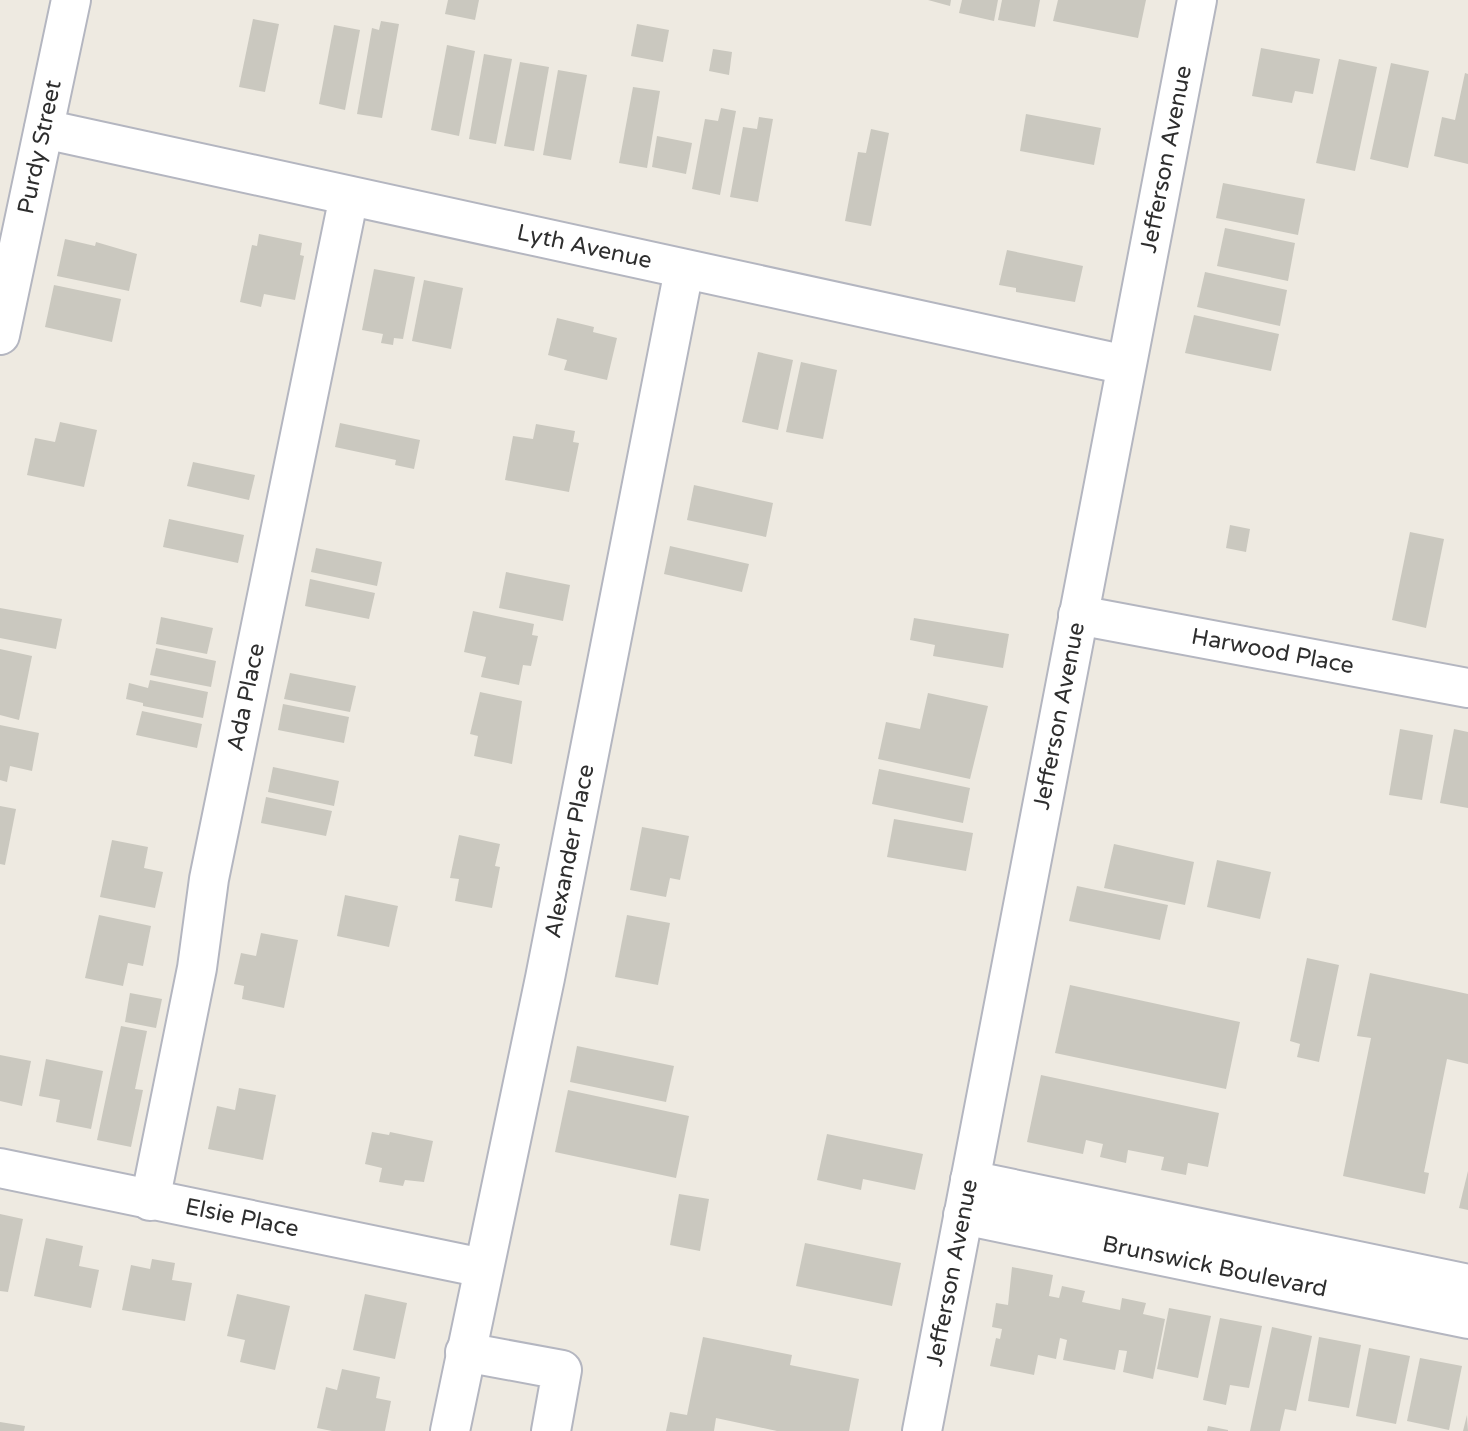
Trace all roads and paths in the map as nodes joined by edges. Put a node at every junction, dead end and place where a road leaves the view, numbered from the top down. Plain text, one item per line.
1 (71, 0) edge
2 (1197, 0) edge
3 (44, 129) junction
4 (349, 196) junction
5 (684, 270) junction
6 (0, 335) edge
7 (1126, 365) junction
8 (1078, 615) junction
9 (1468, 688) edge
10 (0, 1168) edge
11 (967, 1198) junction
12 (150, 1201) junction
13 (483, 1268) junction
14 (1468, 1284) edge
15 (1468, 1319) edge
16 (465, 1352) junction
17 (450, 1431) edge
18 (551, 1431) edge
19 (922, 1431) edge

1 - 3 street, Purdy Street
2 - 7 street, Jefferson Avenue
3 - 4 street, Lyth Avenue
3 - 6 street, Purdy Street
4 - 5 street, Lyth Avenue
4 - 12 street, Ada Place
5 - 7 street, Lyth Avenue
5 - 13 street, Alexander Place
7 - 8 street, Jefferson Avenue
8 - 9 street, Harwood Place
8 - 11 street, Jefferson Avenue
10 - 12 street, Elsie Place
11 - 14 street, Brunswick Boulevard
11 - 15 street, Brunswick Boulevard
11 - 19 street, Jefferson Avenue
12 - 13 street, Elsie Place
13 - 16 street, Alexander Place
16 - 17 street, Alexander Place
16 - 18 street

